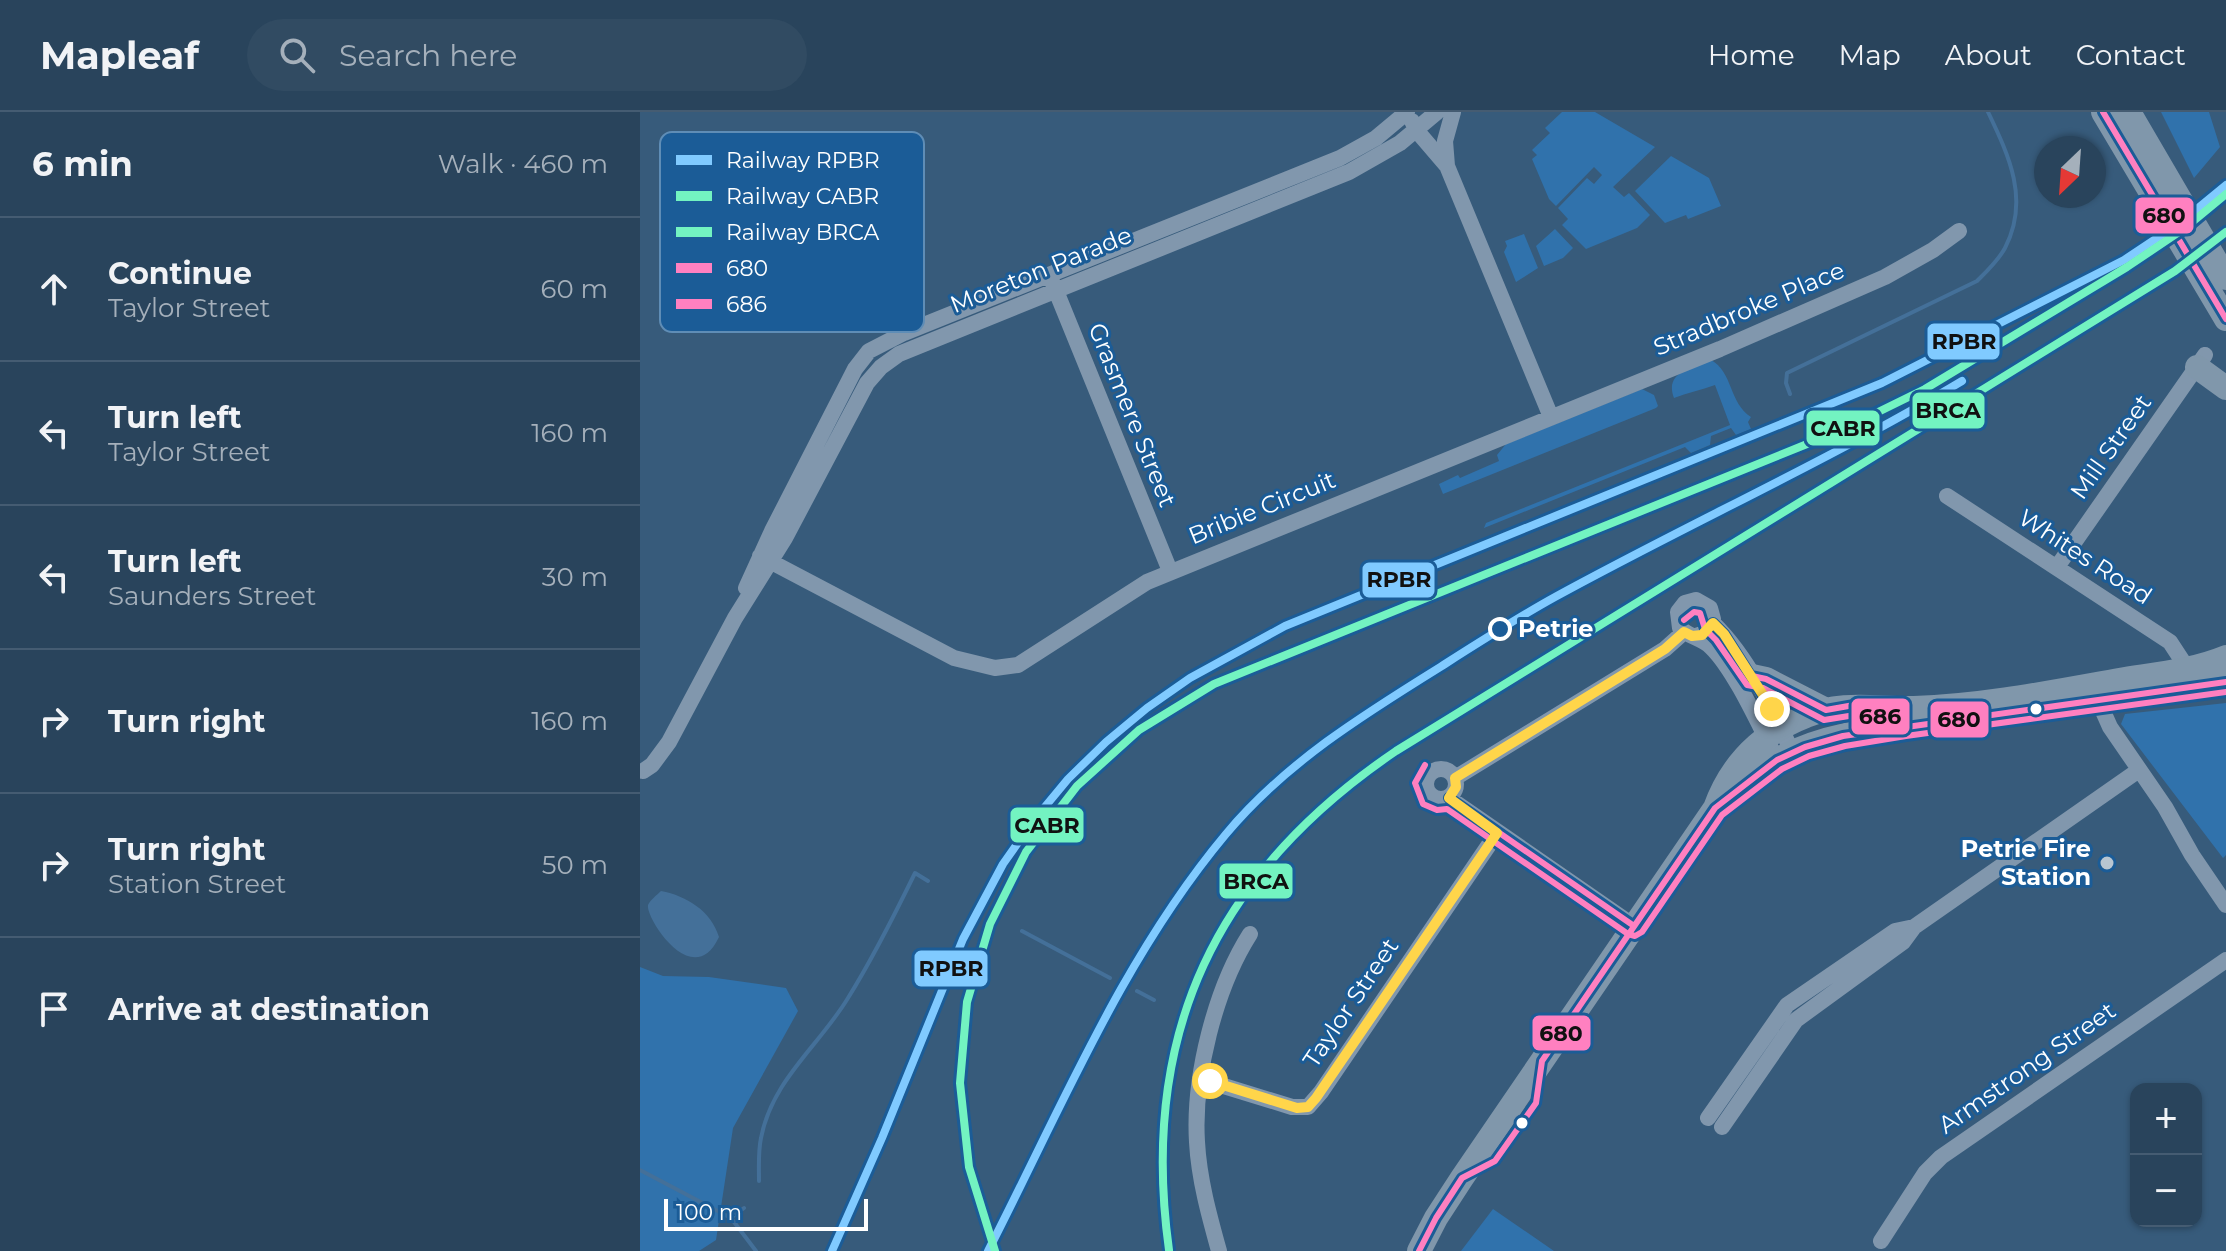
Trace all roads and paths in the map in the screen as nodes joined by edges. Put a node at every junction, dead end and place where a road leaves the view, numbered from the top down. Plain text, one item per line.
1 (1409, 112) edge
2 (1437, 112) edge
3 (1453, 112) edge
4 (2103, 112) edge
5 (2129, 112) edge
6 (1417, 131) junction
7 (1447, 166) junction
8 (2169, 202) junction
9 (1959, 231) dead end
10 (2219, 280) edge
11 (1053, 283) junction
12 (2226, 319) edge
13 (2201, 361) joint
14 (2226, 388) edge
15 (1551, 417) junction
16 (1947, 496) dead end
17 (766, 559) junction
18 (2057, 567) junction
19 (1170, 571) junction
20 (1713, 623) junction
21 (1690, 634) junction
22 (2226, 657) edge
23 (2187, 668) junction
24 (1752, 676) junction
25 (2226, 682) edge
26 (2099, 691) junction
27 (1826, 710) junction
28 (1773, 733) junction
29 (1784, 756) junction
30 (2139, 770) junction
31 (643, 771) dead end
32 (1455, 778) junction
33 (1449, 798) junction
34 (1715, 808) junction
35 (1497, 833) junction
36 (2226, 905) edge
37 (1634, 926) junction
38 (1250, 934) dead end
39 (2226, 960) edge
40 (1201, 1079) junction
41 (1715, 1123) dead end
42 (1881, 1241) dead end
43 (1219, 1251) edge
44 (1419, 1251) edge

1 - 6 street
1 - 11 street, Moreton Parade
2 - 6 street, Moreton Parade
3 - 7 street
4 - 8 highway
5 - 8 highway
6 - 7 street
6 - 11 street, Moreton Parade
7 - 15 street
8 - 10 highway
9 - 15 street, Stradbroke Place
10 - 12 highway
11 - 17 street, Moreton Parade
11 - 19 street, Grasmere Street
13 - 14 highway
13 - 18 street, Mill Street
15 - 19 street, Bribie Circuit
16 - 18 street, Whites Road
17 - 19 street, Bribie Circuit
17 - 31 street, Moreton Parade
18 - 23 street, Whites Road
20 - 21 street
20 - 21 street
20 - 24 street
21 - 28 street
21 - 32 street
22 - 23 highway
23 - 26 highway
24 - 27 highway
24 - 28 street
25 - 26 highway
26 - 27 highway
26 - 29 highway
26 - 30 street
27 - 28 highway
28 - 29 street
28 - 34 highway
29 - 34 highway
30 - 36 street
30 - 41 street
32 - 33 street
32 - 33 street
33 - 35 street
34 - 37 highway
35 - 37 street
35 - 40 street, Taylor Street
37 - 44 highway
38 - 40 street
39 - 42 street, Armstrong Street
40 - 43 street

